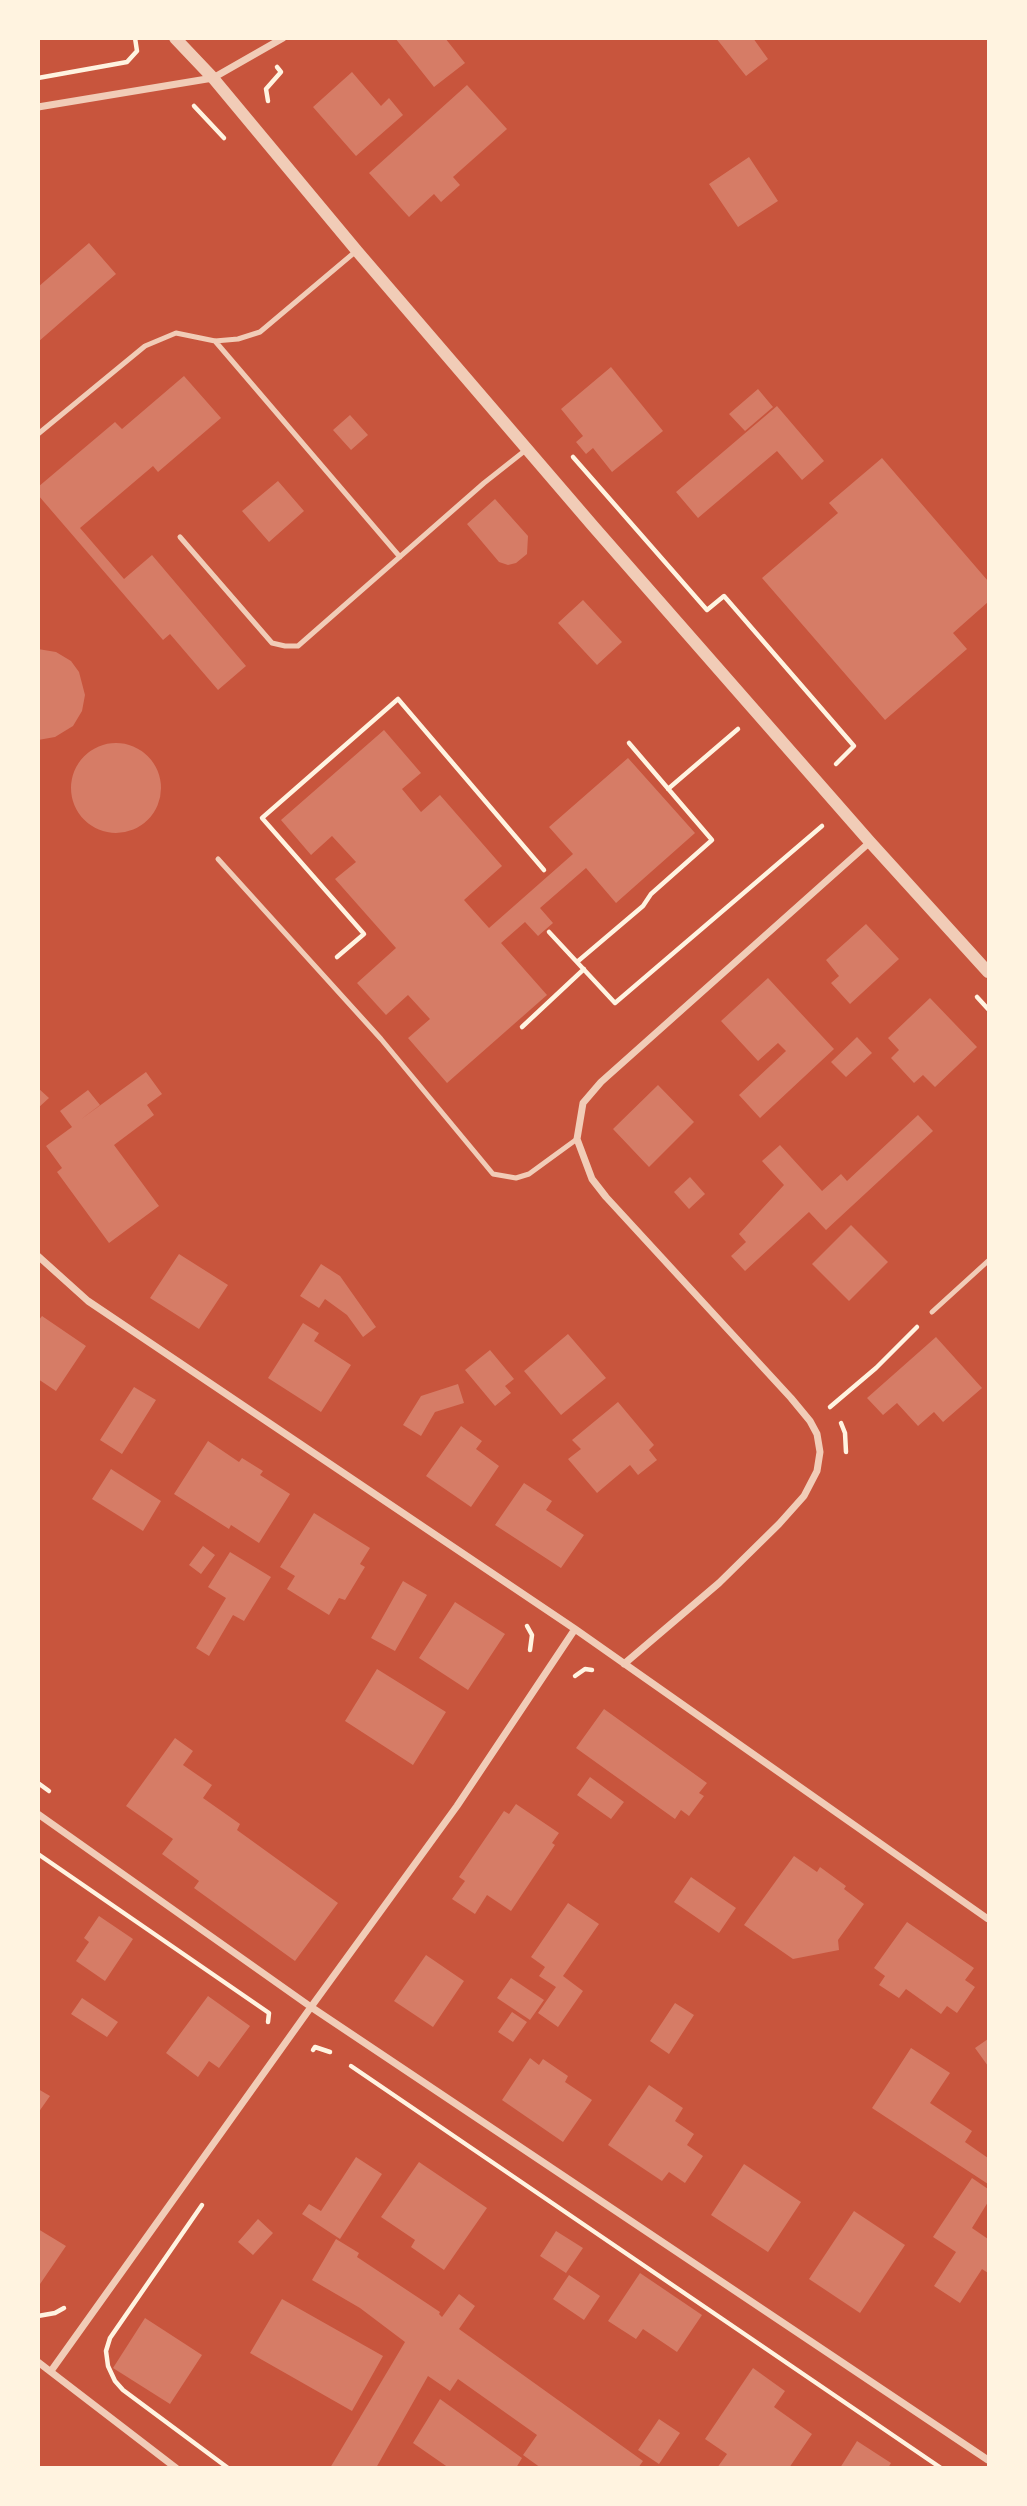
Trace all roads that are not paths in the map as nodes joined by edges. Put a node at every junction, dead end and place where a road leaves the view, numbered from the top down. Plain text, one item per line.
1 (175, 38) edge
2 (283, 38) edge
3 (213, 78) junction
4 (38, 107) edge
5 (357, 251) junction
6 (215, 341) junction
7 (38, 434) edge
8 (527, 449) junction
9 (180, 537) dead end
10 (400, 557) junction
11 (870, 842) junction
12 (218, 859) dead end
13 (989, 972) edge
14 (577, 1139) junction
15 (38, 1256) edge
16 (989, 1261) edge
17 (932, 1312) road end
18 (575, 1629) junction
19 (624, 1664) junction
20 (38, 1815) edge
21 (989, 1919) edge
22 (311, 2007) junction
23 (38, 2362) edge
24 (51, 2371) junction
25 (989, 2460) edge
26 (176, 2468) edge

1 - 3 street
2 - 3 street
3 - 4 street
3 - 5 street
5 - 6 lane
5 - 8 street
6 - 7 lane
6 - 10 lane
8 - 10 lane
8 - 11 street
9 - 10 lane
11 - 13 street
11 - 14 street
12 - 14 lane
14 - 19 street
15 - 18 street
16 - 17 lane
18 - 19 street
18 - 22 street
19 - 21 street
20 - 22 street
22 - 24 street
22 - 25 street
23 - 24 street
24 - 26 street

